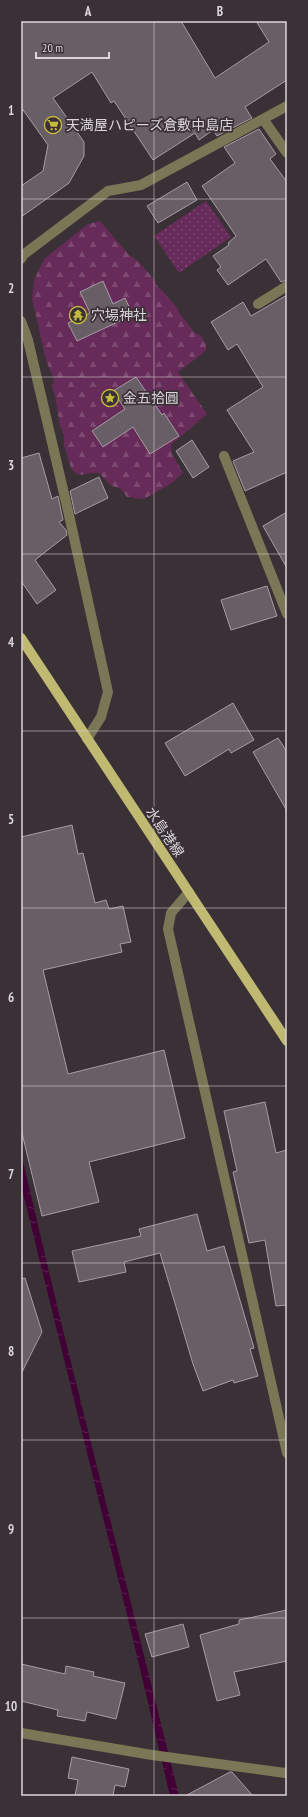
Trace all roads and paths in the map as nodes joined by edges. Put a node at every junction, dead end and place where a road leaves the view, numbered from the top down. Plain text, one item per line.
1 (287, 106) edge
2 (264, 119) junction
3 (287, 153) edge
4 (21, 259) edge
5 (287, 286) edge
6 (258, 304) dead end
7 (21, 321) edge
8 (224, 456) dead end
9 (287, 614) edge
10 (21, 638) edge
11 (87, 739) junction
12 (189, 892) junction
13 (287, 1041) edge
14 (287, 1453) edge
15 (21, 1733) edge
16 (287, 1772) edge

1 - 2 street
2 - 3 street
2 - 4 street
5 - 6 street
7 - 11 street
8 - 9 street
10 - 11 main road, 水島港線
11 - 12 main road, 水島港線
12 - 13 main road, 水島港線
12 - 14 street
15 - 16 street

